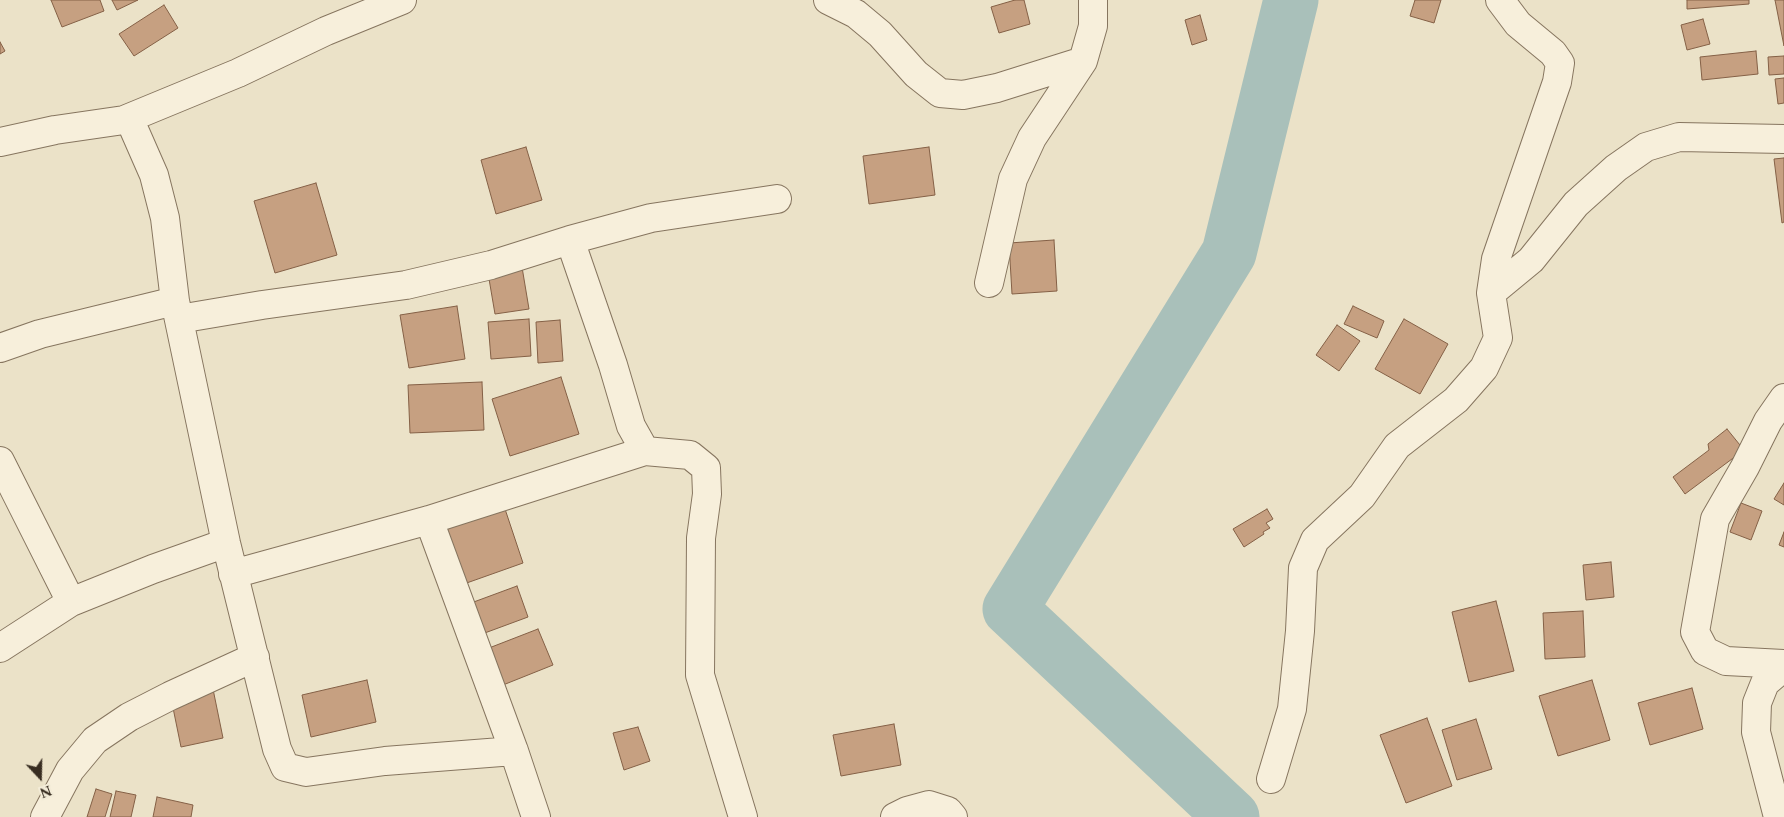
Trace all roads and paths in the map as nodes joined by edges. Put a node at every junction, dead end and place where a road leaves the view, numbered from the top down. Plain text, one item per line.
1 (402, 0) edge
2 (828, 0) edge
3 (1093, 0) edge
4 (1500, 0) edge
5 (1083, 61) junction
6 (129, 118) junction
7 (1784, 140) edge
8 (0, 142) edge
9 (777, 199) dead end
10 (570, 240) junction
11 (989, 283) dead end
12 (1491, 293) junction
13 (177, 310) junction
14 (0, 348) edge
15 (1784, 398) edge
16 (644, 451) junction
17 (0, 460) edge
18 (429, 520) junction
19 (226, 543) junction
20 (234, 574) junction
21 (71, 602) junction
22 (0, 648) edge
23 (254, 657) junction
24 (1784, 665) edge
25 (514, 751) junction
26 (1272, 779) dead end
27 (45, 817) edge
28 (536, 817) edge
29 (743, 817) edge
30 (895, 817) edge
31 (953, 817) edge
32 (1778, 817) edge

1 - 6 street
2 - 5 street
3 - 5 street
4 - 12 street
5 - 11 street
6 - 8 street
6 - 13 street
7 - 12 street
9 - 10 street
10 - 13 street
10 - 16 street
12 - 26 street
13 - 14 street
13 - 19 street
15 - 24 street
16 - 18 street
16 - 29 street
17 - 21 street
18 - 20 street
18 - 25 street
19 - 20 street
19 - 21 street
20 - 23 street
21 - 22 street
23 - 25 street
23 - 27 street
24 - 32 street
25 - 28 street
30 - 31 street

